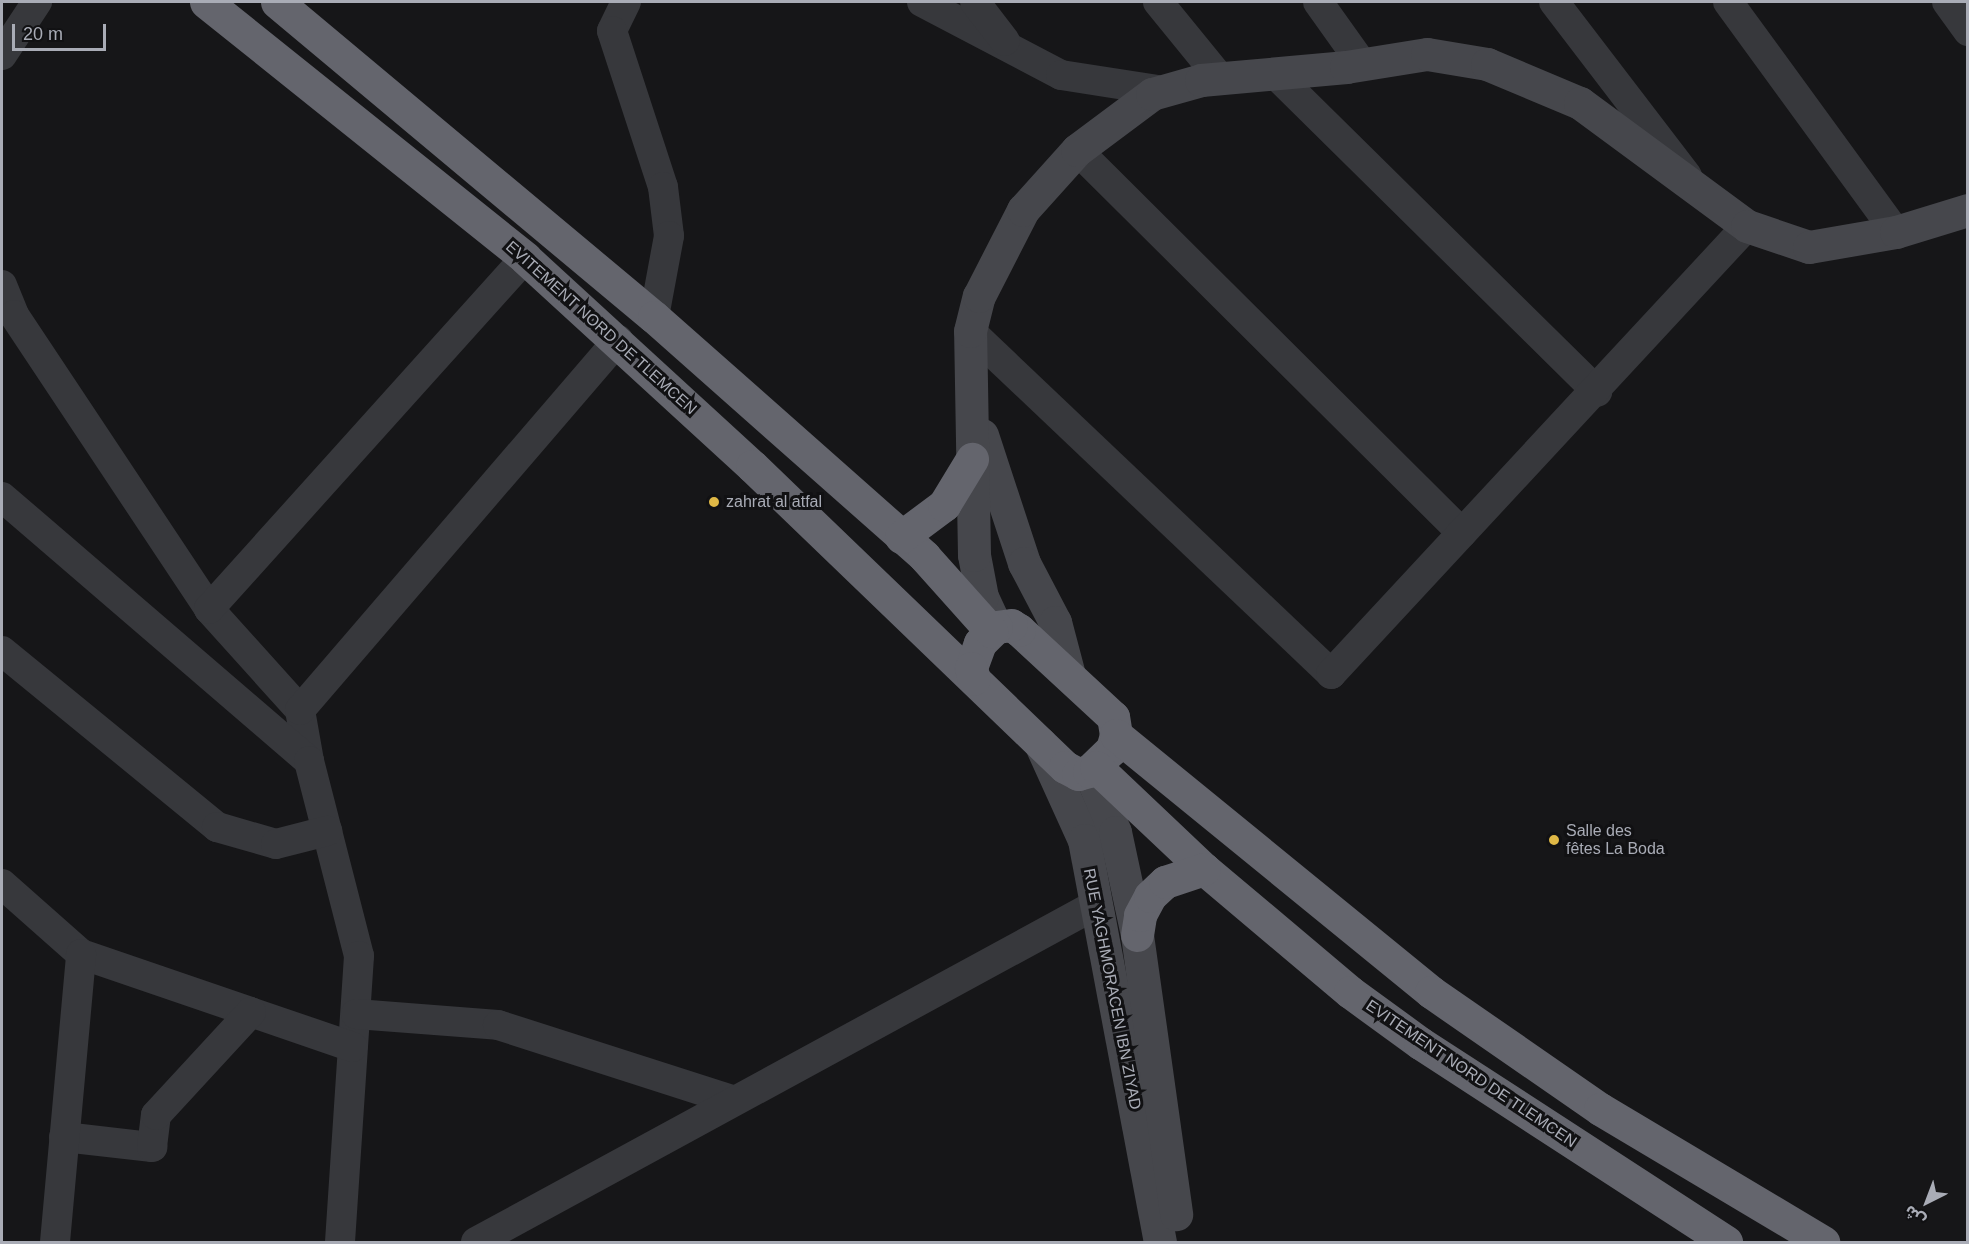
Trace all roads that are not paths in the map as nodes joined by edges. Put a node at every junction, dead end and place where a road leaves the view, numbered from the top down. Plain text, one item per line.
1 (37, 2) edge
2 (206, 2) edge
3 (277, 2) edge
4 (626, 2) edge
5 (922, 2) edge
6 (975, 2) edge
7 (1158, 2) edge
8 (1318, 2) edge
9 (1554, 2) edge
10 (1728, 2) edge
11 (1947, 2) edge
12 (1968, 31) edge
13 (1010, 48) junction
14 (2, 55) edge
15 (1363, 64) junction
16 (1274, 73) junction
17 (1220, 78) junction
18 (1163, 91) junction
19 (1077, 150) junction
20 (1697, 188) junction
21 (1968, 210) edge
22 (1747, 226) junction
23 (1896, 232) junction
24 (525, 258) junction
25 (2, 285) edge
26 (654, 317) junction
27 (970, 330) junction
28 (618, 340) junction
29 (1597, 392) junction
30 (971, 398) junction
31 (972, 459) junction
32 (2, 497) edge
33 (1462, 533) junction
34 (901, 537) junction
35 (209, 609) junction
36 (993, 629) junction
37 (2, 651) edge
38 (1070, 675) junction
39 (974, 679) junction
40 (300, 710) junction
41 (1116, 735) junction
42 (1040, 743) junction
43 (309, 761) junction
44 (1093, 769) junction
45 (327, 831) junction
46 (1204, 869) junction
47 (2, 884) edge
48 (1097, 904) junction
49 (1137, 935) junction
50 (81, 954) junction
51 (250, 1012) junction
52 (356, 1014) junction
53 (353, 1047) junction
54 (731, 1100) junction
55 (64, 1137) junction
56 (55, 1242) edge
57 (340, 1242) edge
58 (476, 1242) edge
59 (1160, 1242) edge
60 (1180, 1242) edge
61 (1726, 1242) edge
62 (1823, 1242) edge

1 - 14 street
2 - 24 highway, EVITEMENT NORD DE TLEMCEN
3 - 26 highway
4 - 26 street
5 - 13 street
6 - 13 street
7 - 17 street
8 - 15 street
9 - 20 street
10 - 23 street
11 - 12 street
13 - 18 street
15 - 16 main road
15 - 20 main road
16 - 17 main road
16 - 29 street
17 - 18 main road
18 - 19 main road
19 - 27 main road
19 - 33 street
20 - 22 main road
21 - 23 main road
22 - 23 main road
22 - 29 street
24 - 28 highway, EVITEMENT NORD DE TLEMCEN
24 - 35 street
25 - 35 street
26 - 34 highway
27 - 30 main road
27 - 33 street
28 - 39 highway, EVITEMENT NORD DE TLEMCEN
28 - 40 street
29 - 33 street
30 - 31 main road
30 - 38 main road
31 - 34 highway
31 - 36 main road
32 - 43 street
34 - 36 highway
35 - 40 street
36 - 38 highway
36 - 39 highway
37 - 45 street
38 - 41 highway
39 - 42 highway, EVITEMENT NORD DE TLEMCEN
40 - 43 street
41 - 44 highway
41 - 62 highway
42 - 44 highway, EVITEMENT NORD DE TLEMCEN
42 - 48 main road, RUE YAGHMORACEN IBN ZIYAD
43 - 45 street
44 - 46 highway, EVITEMENT NORD DE TLEMCEN
44 - 49 main road, RUE YAGHMORACEN IBN ZIYAD
45 - 52 street
46 - 49 highway
46 - 61 highway, EVITEMENT NORD DE TLEMCEN
47 - 50 street
48 - 54 street
48 - 59 main road, RUE YAGHMORACEN IBN ZIYAD
49 - 60 main road, RUE YAGHMORACEN IBN ZIYAD
50 - 51 street
50 - 55 street
51 - 53 street
51 - 55 street
52 - 53 street
52 - 54 street
53 - 57 street
54 - 58 street
55 - 56 street

